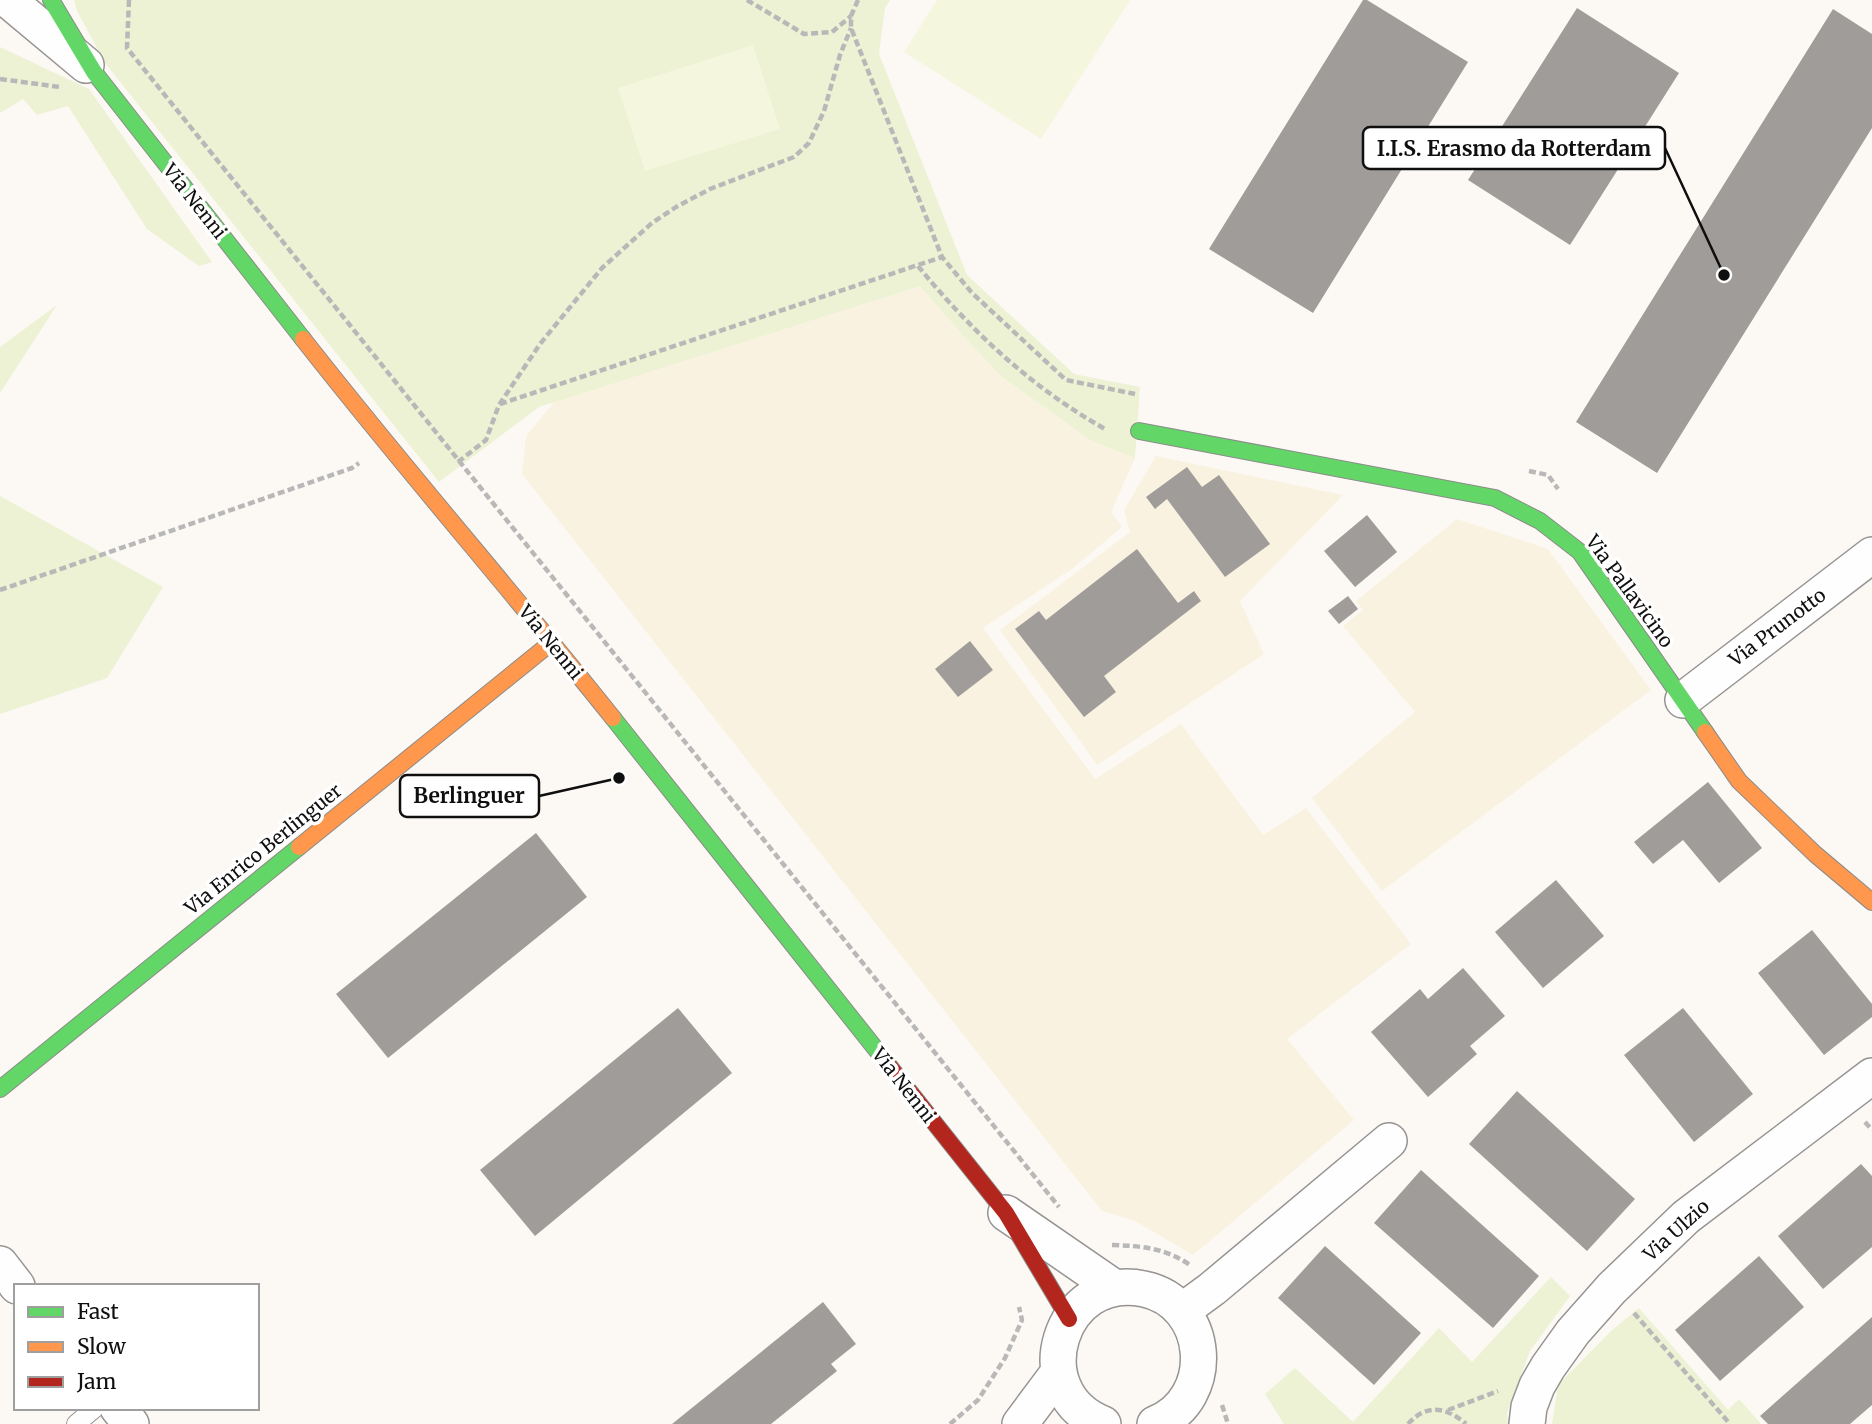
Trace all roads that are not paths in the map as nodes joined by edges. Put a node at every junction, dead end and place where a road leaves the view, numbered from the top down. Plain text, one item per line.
1 (8, 0) edge
2 (51, 0) edge
3 (63, 0) edge
4 (0, 28) edge
5 (94, 72) junction
6 (1139, 431) road end
7 (1872, 555) edge
8 (552, 642) junction
9 (1683, 699) junction
10 (1872, 902) edge
11 (1872, 1076) edge
12 (0, 1088) edge
13 (1389, 1141) dead end
14 (1006, 1213) junction
15 (0, 1264) edge
16 (16, 1284) edge
17 (1115, 1288) junction
18 (1182, 1311) junction
19 (1069, 1319) junction
20 (1058, 1373) junction
21 (93, 1410) edge
22 (120, 1410) edge
23 (1176, 1418) edge
24 (1091, 1422) edge
25 (76, 1424) edge
26 (131, 1424) edge
27 (1020, 1424) edge
28 (1527, 1424) edge

1 - 5 street, Via Nenni
2 - 5 street, Via Nenni
3 - 5 street, Via Nenni
4 - 5 street, Via Nenni
5 - 8 street, Via Nenni
6 - 9 street, Via Pallavicino
7 - 9 street, Via Prunotto
8 - 12 street, Via Enrico Berlinguer
8 - 14 street, Via Nenni
9 - 10 street, Via Pallavicino
11 - 28 street, Via Ulzio
13 - 18 street
14 - 17 street, Via Nenni
14 - 19 street, Via Nenni
15 - 16 street
17 - 18 street
17 - 19 street
18 - 23 street
19 - 20 street
20 - 24 street
20 - 27 street
21 - 25 lane
22 - 26 street

